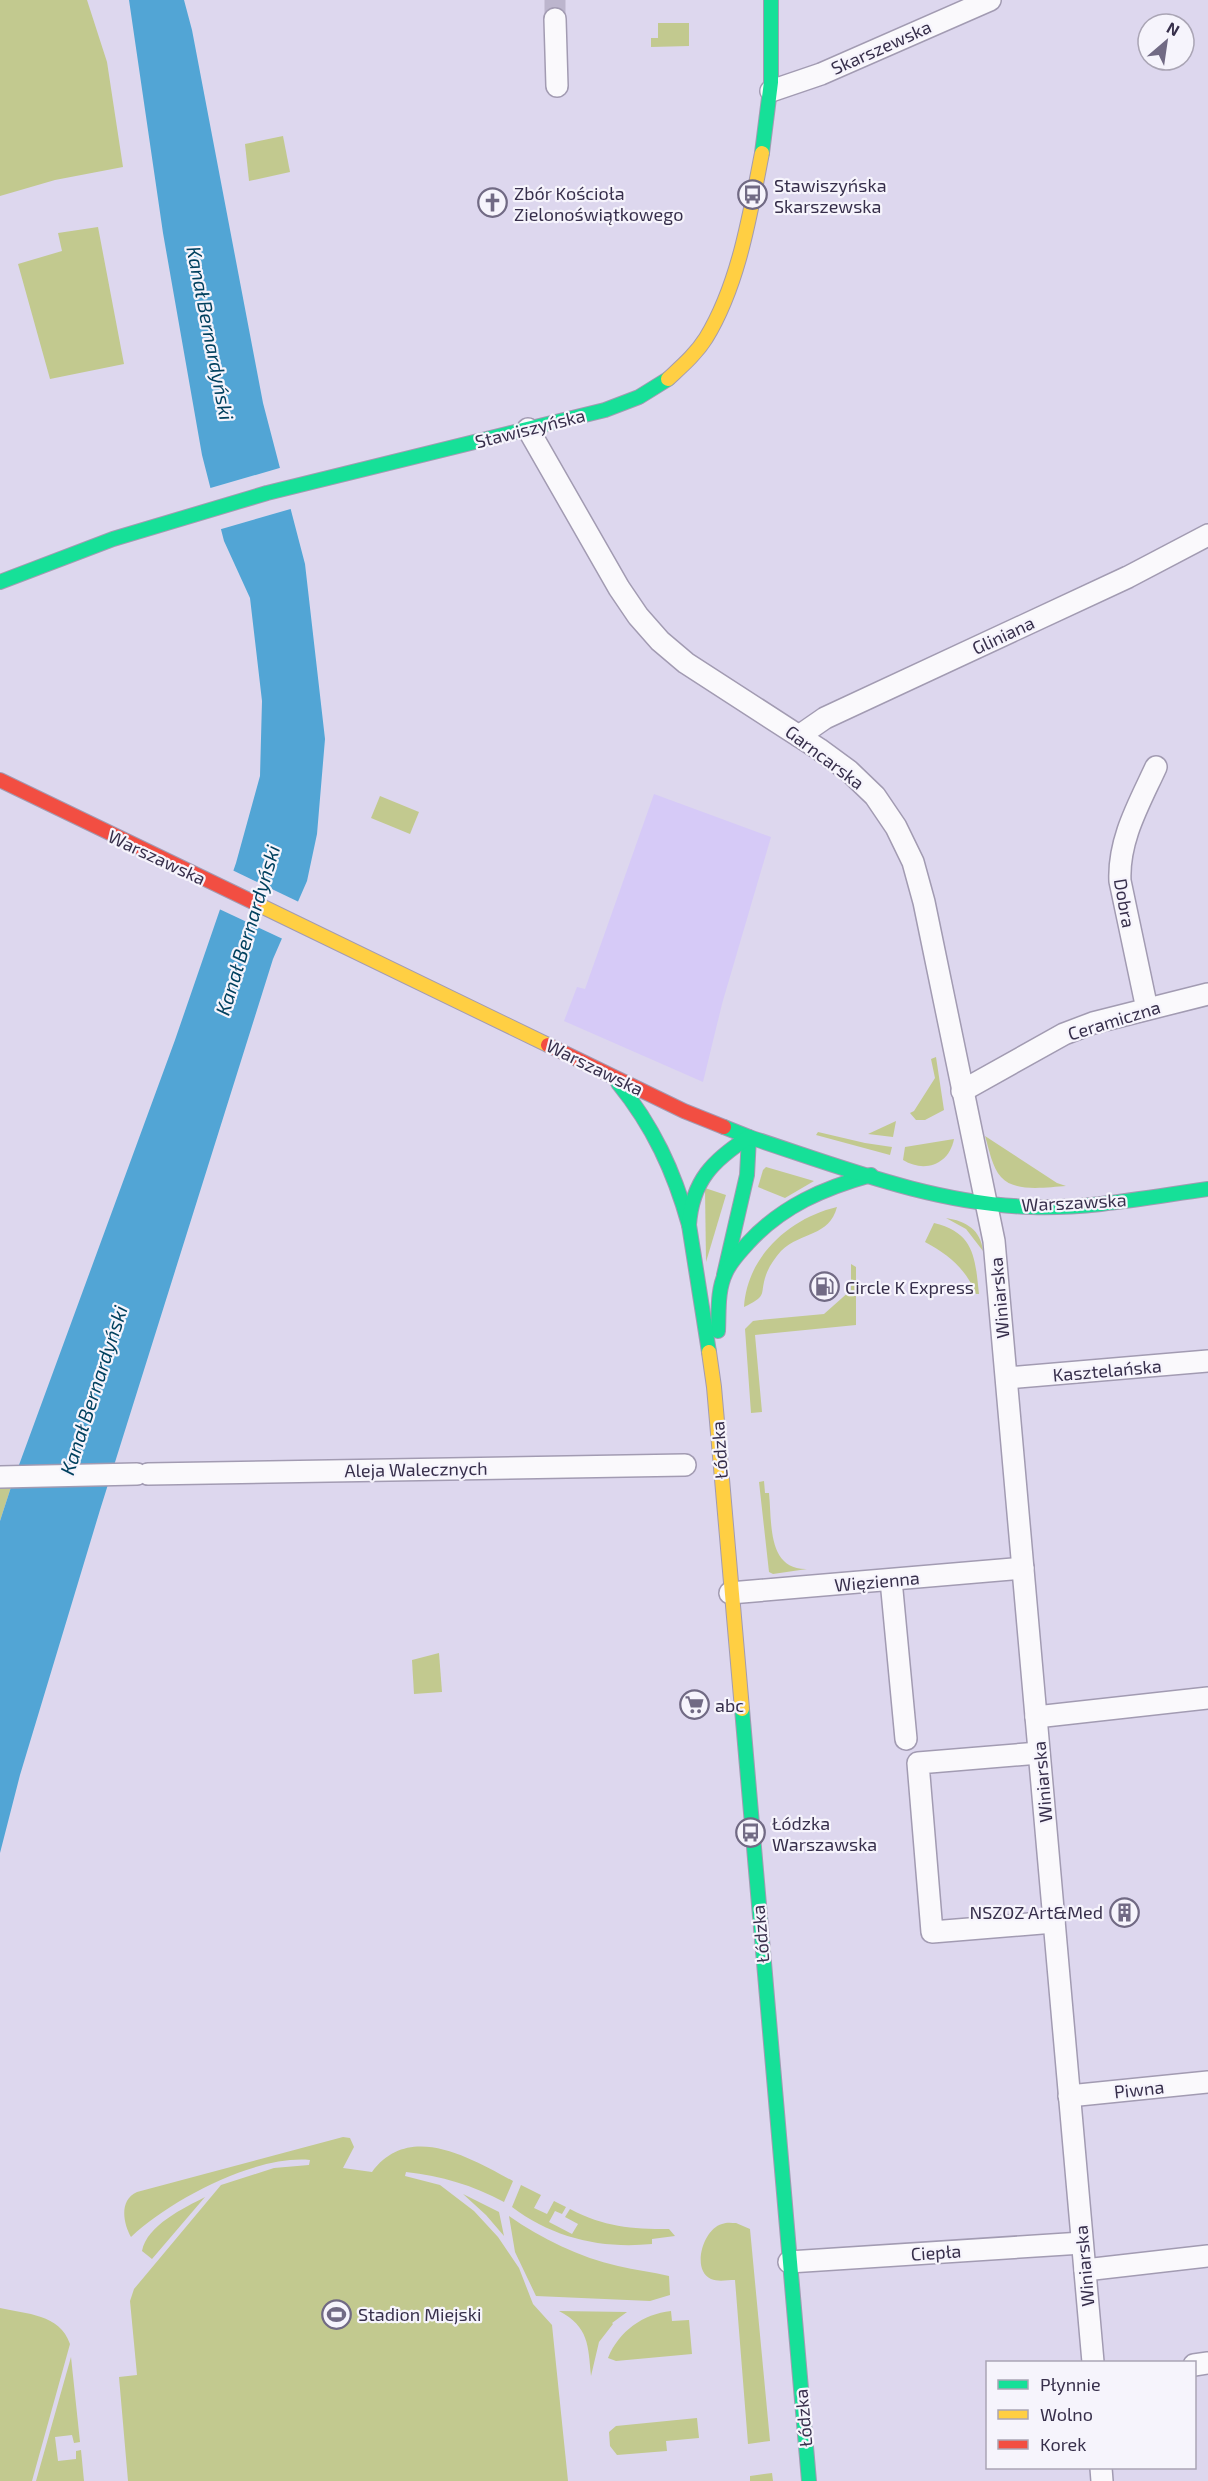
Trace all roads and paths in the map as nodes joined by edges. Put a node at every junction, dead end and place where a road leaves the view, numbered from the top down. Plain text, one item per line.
1 (771, 0) edge
2 (990, 0) edge
3 (555, 19) tunnel mouth
4 (557, 86) dead end
5 (771, 91) junction
6 (528, 429) junction
7 (1208, 535) edge
8 (0, 582) edge
9 (799, 736) junction
10 (1155, 767) dead end
11 (0, 770) edge
12 (0, 780) edge
13 (20, 790) junction
14 (1208, 994) edge
15 (1147, 1009) junction
16 (612, 1076) junction
17 (962, 1091) junction
18 (749, 1137) junction
19 (871, 1175) junction
20 (1208, 1189) edge
21 (986, 1202) junction
22 (689, 1226) junction
23 (724, 1275) junction
24 (1208, 1361) edge
25 (1007, 1378) junction
26 (714, 1387) junction
27 (685, 1465) dead end
28 (0, 1478) edge
29 (1023, 1568) junction
30 (891, 1580) junction
31 (730, 1593) junction
32 (1208, 1698) edge
33 (1036, 1717) junction
34 (906, 1739) dead end
35 (1039, 1753) junction
36 (1054, 1922) junction
37 (1208, 2082) edge
38 (1069, 2096) junction
39 (1082, 2243) junction
40 (1208, 2256) edge
41 (789, 2262) junction
42 (1085, 2270) junction
43 (1093, 2361) edge
44 (809, 2481) edge

1 - 5 street, Stawiszyńska
2 - 5 street, Skarszewska
3 - 4 street
5 - 6 street, Stawiszyńska
6 - 8 street, Stawiszyńska
6 - 9 street, Garncarska
7 - 9 street, Gliniana
9 - 17 street, Garncarska
10 - 15 street, Dobra
11 - 13 street, Warszawska
12 - 13 street, Warszawska
13 - 16 street, Warszawska
14 - 15 street, Ceramiczna
15 - 17 street, Ceramiczna
16 - 18 street, Warszawska
16 - 22 street
17 - 21 street, Garncarska
18 - 19 street, Warszawska
18 - 22 street
18 - 23 street, Łódzka
19 - 21 street, Warszawska
19 - 23 street
20 - 21 street, Warszawska
21 - 25 street, Winiarska
22 - 26 street, Łódzka
23 - 26 street, Łódzka
24 - 25 street, Kasztelańska
25 - 29 street, Winiarska
26 - 31 street, Łódzka
27 - 28 street, Aleja Walecznych
29 - 30 street, Więzienna
29 - 33 street, Winiarska
30 - 31 street, Więzienna
30 - 34 street
31 - 41 street, Łódzka
32 - 33 street
33 - 35 street, Winiarska
35 - 36 street, Winiarska
35 - 36 street
36 - 38 street, Winiarska
37 - 38 street, Piwna
38 - 39 street, Winiarska
39 - 41 street, Ciepła
39 - 42 street, Winiarska
40 - 42 street
41 - 44 street, Łódzka
42 - 43 street, Winiarska

